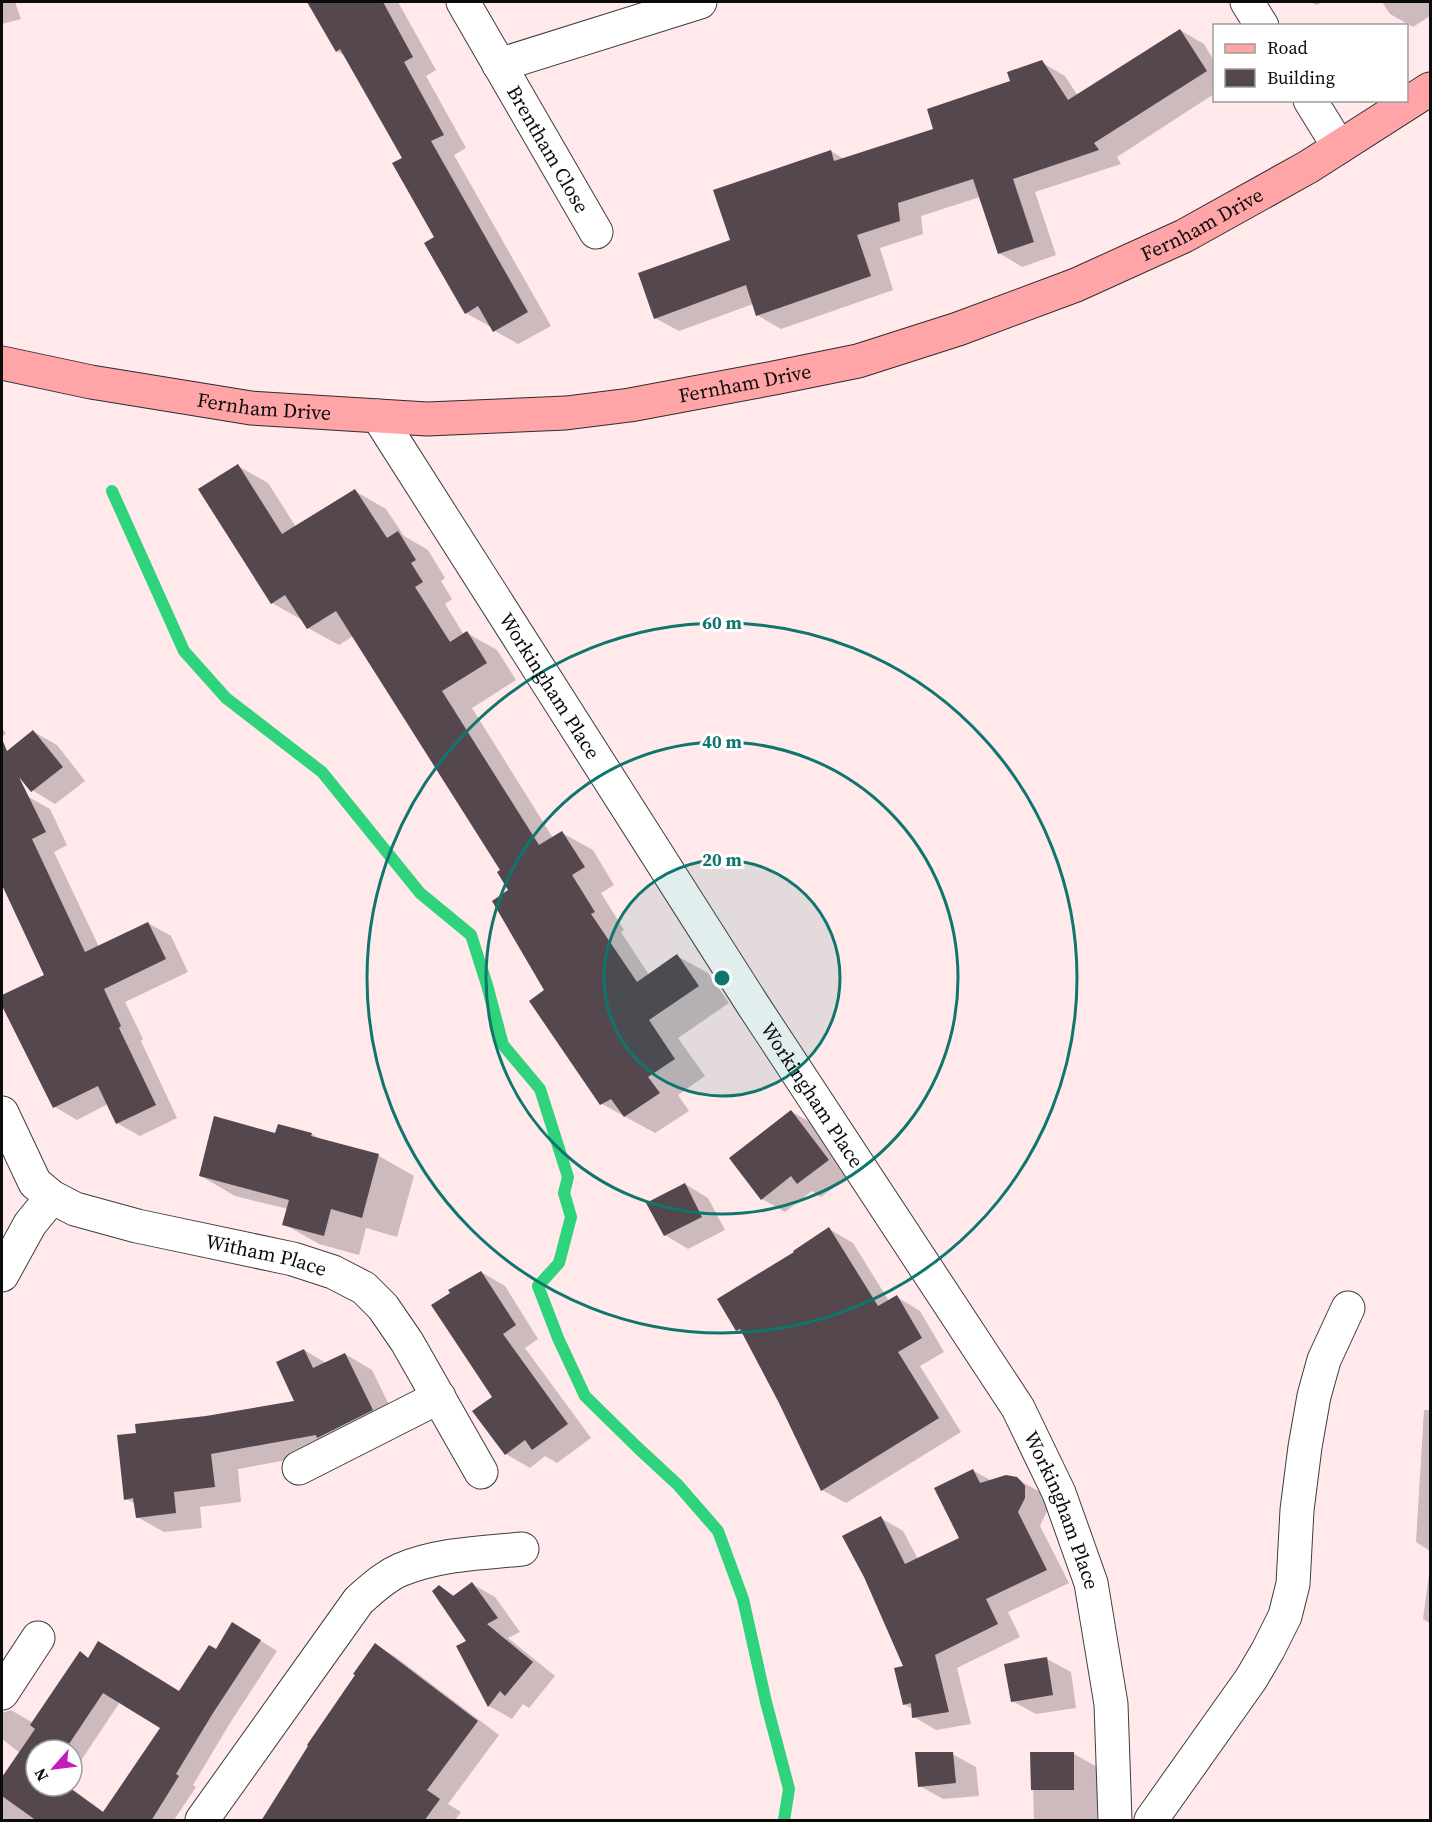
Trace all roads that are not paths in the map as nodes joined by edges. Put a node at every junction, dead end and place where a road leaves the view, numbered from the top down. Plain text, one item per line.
1 (463, 2) edge
2 (700, 2) edge
3 (1247, 2) edge
4 (1261, 24) edge
5 (499, 65) junction
6 (1431, 89) edge
7 (1311, 102) edge
8 (1339, 147) junction
9 (596, 232) dead end
10 (2, 363) edge
11 (378, 416) junction
12 (2, 1113) edge
13 (52, 1197) junction
14 (2, 1275) edge
15 (1348, 1308) dead end
16 (439, 1397) junction
17 (299, 1468) dead end
18 (481, 1472) dead end
19 (522, 1549) dead end
20 (38, 1638) dead end
21 (2, 1693) edge
22 (202, 1821) edge
23 (1115, 1821) edge
24 (1151, 1821) edge

1 - 5 street, Brentham Close
2 - 5 street, Brentham Close
3 - 4 street
5 - 9 street, Brentham Close
6 - 8 street, Fernham Drive
7 - 8 street
8 - 11 street, Fernham Drive
10 - 11 street, Fernham Drive
11 - 23 street, Workingham Place
12 - 13 street, Witham Place
13 - 14 street
13 - 16 street, Witham Place
15 - 24 street
16 - 17 street
16 - 18 street, Witham Place
19 - 22 street
20 - 21 street

